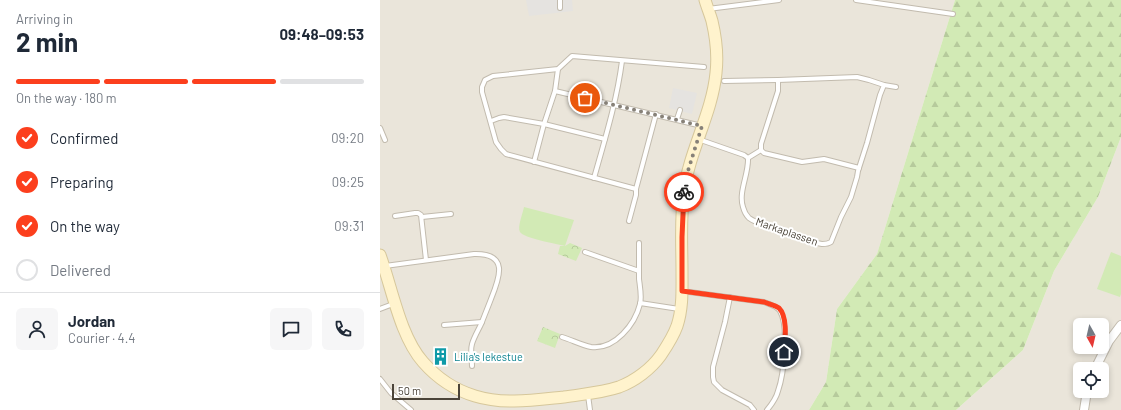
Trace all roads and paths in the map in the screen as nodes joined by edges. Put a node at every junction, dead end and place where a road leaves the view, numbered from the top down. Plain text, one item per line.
1 (560, 0) edge
2 (730, 0) edge
3 (779, 0) edge
4 (856, 0) edge
5 (762, 1) edge
6 (707, 5) edge
7 (731, 6) junction
8 (560, 8) dead end
9 (953, 14) dead end
10 (622, 61) junction
11 (704, 67) dead end
12 (558, 69) junction
13 (778, 80) junction
14 (724, 81) dead end
15 (884, 85) junction
16 (896, 87) dead end
17 (555, 91) junction
18 (613, 104) junction
19 (680, 110) dead end
20 (656, 114) junction
21 (677, 119) junction
22 (491, 121) junction
23 (544, 124) junction
24 (702, 126) junction
25 (380, 128) edge
26 (605, 139) junction
27 (698, 139) junction
28 (385, 140) dead end
29 (761, 150) junction
30 (748, 158) junction
31 (534, 162) junction
32 (858, 168) junction
33 (594, 178) junction
34 (636, 189) junction
35 (451, 214) dead end
36 (395, 216) dead end
37 (422, 217) junction
38 (630, 221) dead end
39 (639, 243) dead end
40 (585, 252) dead end
41 (380, 255) edge
42 (426, 260) junction
43 (384, 267) junction
44 (639, 271) junction
45 (682, 291) junction
46 (730, 297) junction
47 (640, 303) junction
48 (396, 304) junction
49 (380, 309) edge
50 (681, 309) junction
51 (482, 322) junction
52 (444, 325) dead end
53 (1121, 325) edge
54 (562, 337) dead end
55 (1098, 362) edge
56 (472, 366) dead end
57 (380, 379) edge
58 (588, 394) junction
59 (1086, 398) edge
60 (409, 409) edge
61 (590, 410) edge
62 (754, 410) edge
63 (767, 410) edge
64 (1084, 410) edge

1 - 8 lane
2 - 7 lane
3 - 5 lane
4 - 9 lane
5 - 7 lane
6 - 7 lane
6 - 24 street
10 - 11 lane
10 - 12 lane
10 - 18 lane
12 - 17 lane
12 - 22 lane
13 - 14 lane
13 - 15 lane
13 - 29 lane
15 - 16 lane
15 - 32 lane, Markaplassen
17 - 18 lane
17 - 23 lane
18 - 20 lane
18 - 26 lane
19 - 21 lane
20 - 21 lane
20 - 34 lane
21 - 24 lane
22 - 23 lane
22 - 31 lane
23 - 26 lane
23 - 31 lane
24 - 27 street
25 - 28 lane
26 - 33 lane
27 - 30 lane
27 - 45 street
29 - 30 lane
29 - 32 lane
30 - 32 lane, Markaplassen
31 - 33 lane
33 - 34 lane
34 - 38 lane
35 - 37 lane
36 - 37 lane
37 - 42 lane
39 - 44 lane
40 - 44 lane
41 - 43 street
42 - 43 lane
42 - 51 lane
43 - 48 street
44 - 47 lane
45 - 46 lane
45 - 50 street
46 - 62 lane
46 - 63 lane
47 - 50 lane
47 - 54 lane
48 - 49 lane
48 - 58 street
50 - 58 street
51 - 52 lane
51 - 56 lane
53 - 55 street
57 - 60 lane
58 - 61 lane
59 - 64 street

